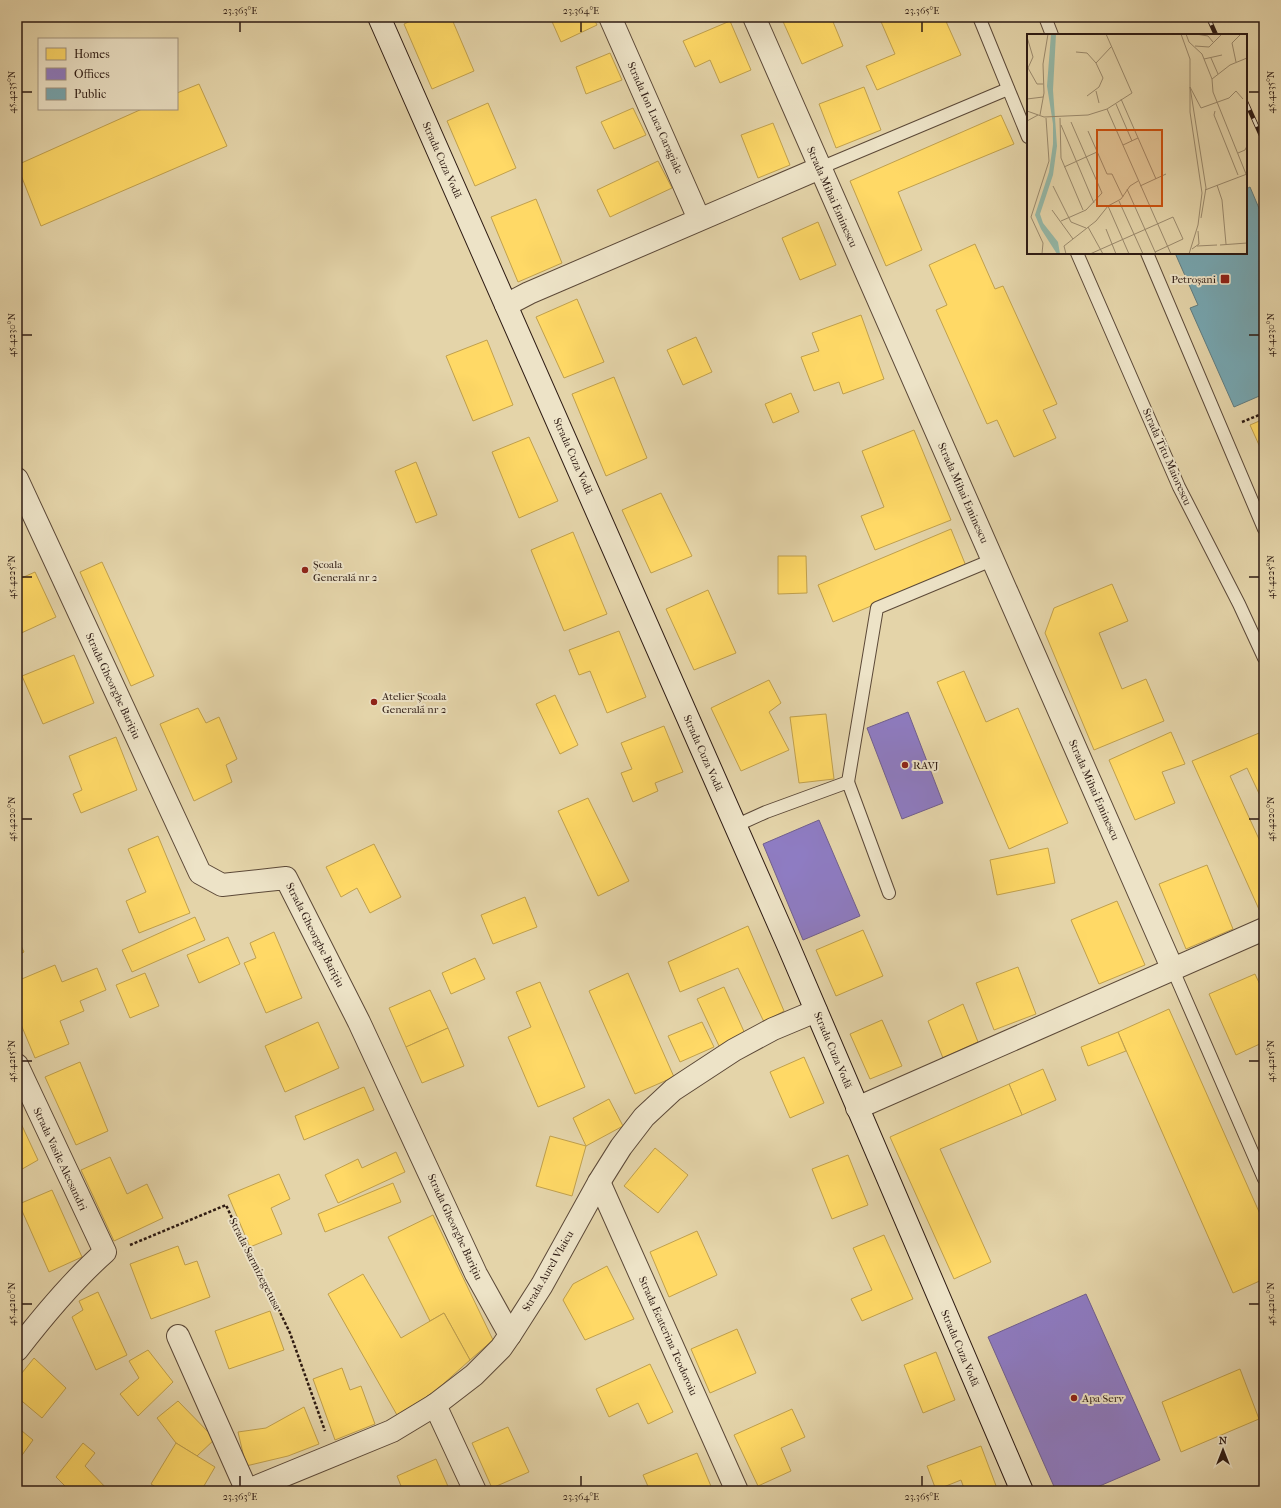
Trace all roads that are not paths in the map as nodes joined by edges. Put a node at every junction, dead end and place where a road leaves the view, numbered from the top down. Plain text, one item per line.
1 (379, 17) edge
2 (610, 17) edge
3 (754, 17) edge
4 (979, 17) edge
5 (1045, 17) edge
6 (1052, 34) edge
7 (1008, 89) junction
8 (1027, 135) edge
9 (820, 168) junction
10 (699, 219) junction
11 (1077, 254) edge
12 (1146, 254) edge
13 (506, 305) junction
14 (17, 479) edge
15 (1264, 529) edge
16 (992, 560) junction
17 (1264, 658) edge
18 (848, 782) junction
19 (735, 826) junction
20 (888, 893) dead end
21 (1264, 929) edge
22 (1173, 970) junction
23 (816, 1011) junction
24 (17, 1065) edge
25 (858, 1108) junction
26 (1264, 1179) edge
27 (598, 1182) junction
28 (510, 1334) junction
29 (178, 1336) dead end
30 (17, 1350) edge
31 (436, 1405) junction
32 (247, 1491) edge
33 (475, 1491) edge
34 (736, 1491) edge
35 (1022, 1491) edge

1 - 13 street, Strada Cuza Vodă
2 - 10 street, Strada Ion Luca Caragiale
3 - 9 street, Strada Mihai Eminescu
4 - 7 lane
5 - 6 lane
7 - 8 lane
7 - 9 lane
9 - 10 street
9 - 16 street, Strada Mihai Eminescu
10 - 13 street
11 - 17 lane, Strada Titu Maiorescu
12 - 15 lane
13 - 19 street, Strada Cuza Vodă
14 - 28 street, Strada Gheorghe Barițiu
16 - 18 lane
16 - 22 street, Strada Mihai Eminescu
18 - 19 lane
18 - 20 lane
19 - 23 street, Strada Cuza Vodă
21 - 22 street
22 - 25 street
22 - 26 lane
23 - 25 street, Strada Cuza Vodă
23 - 27 street, Strada Aurel Vlaicu
24 - 30 street, Strada Vasile Alecsandri
25 - 35 street, Strada Cuza Vodă
27 - 28 street, Strada Aurel Vlaicu
27 - 34 street, Strada Ecaterina Teodoroiu
28 - 31 street, Strada Aurel Vlaicu
29 - 32 street
31 - 32 street, Strada Aurel Vlaicu
31 - 33 street

